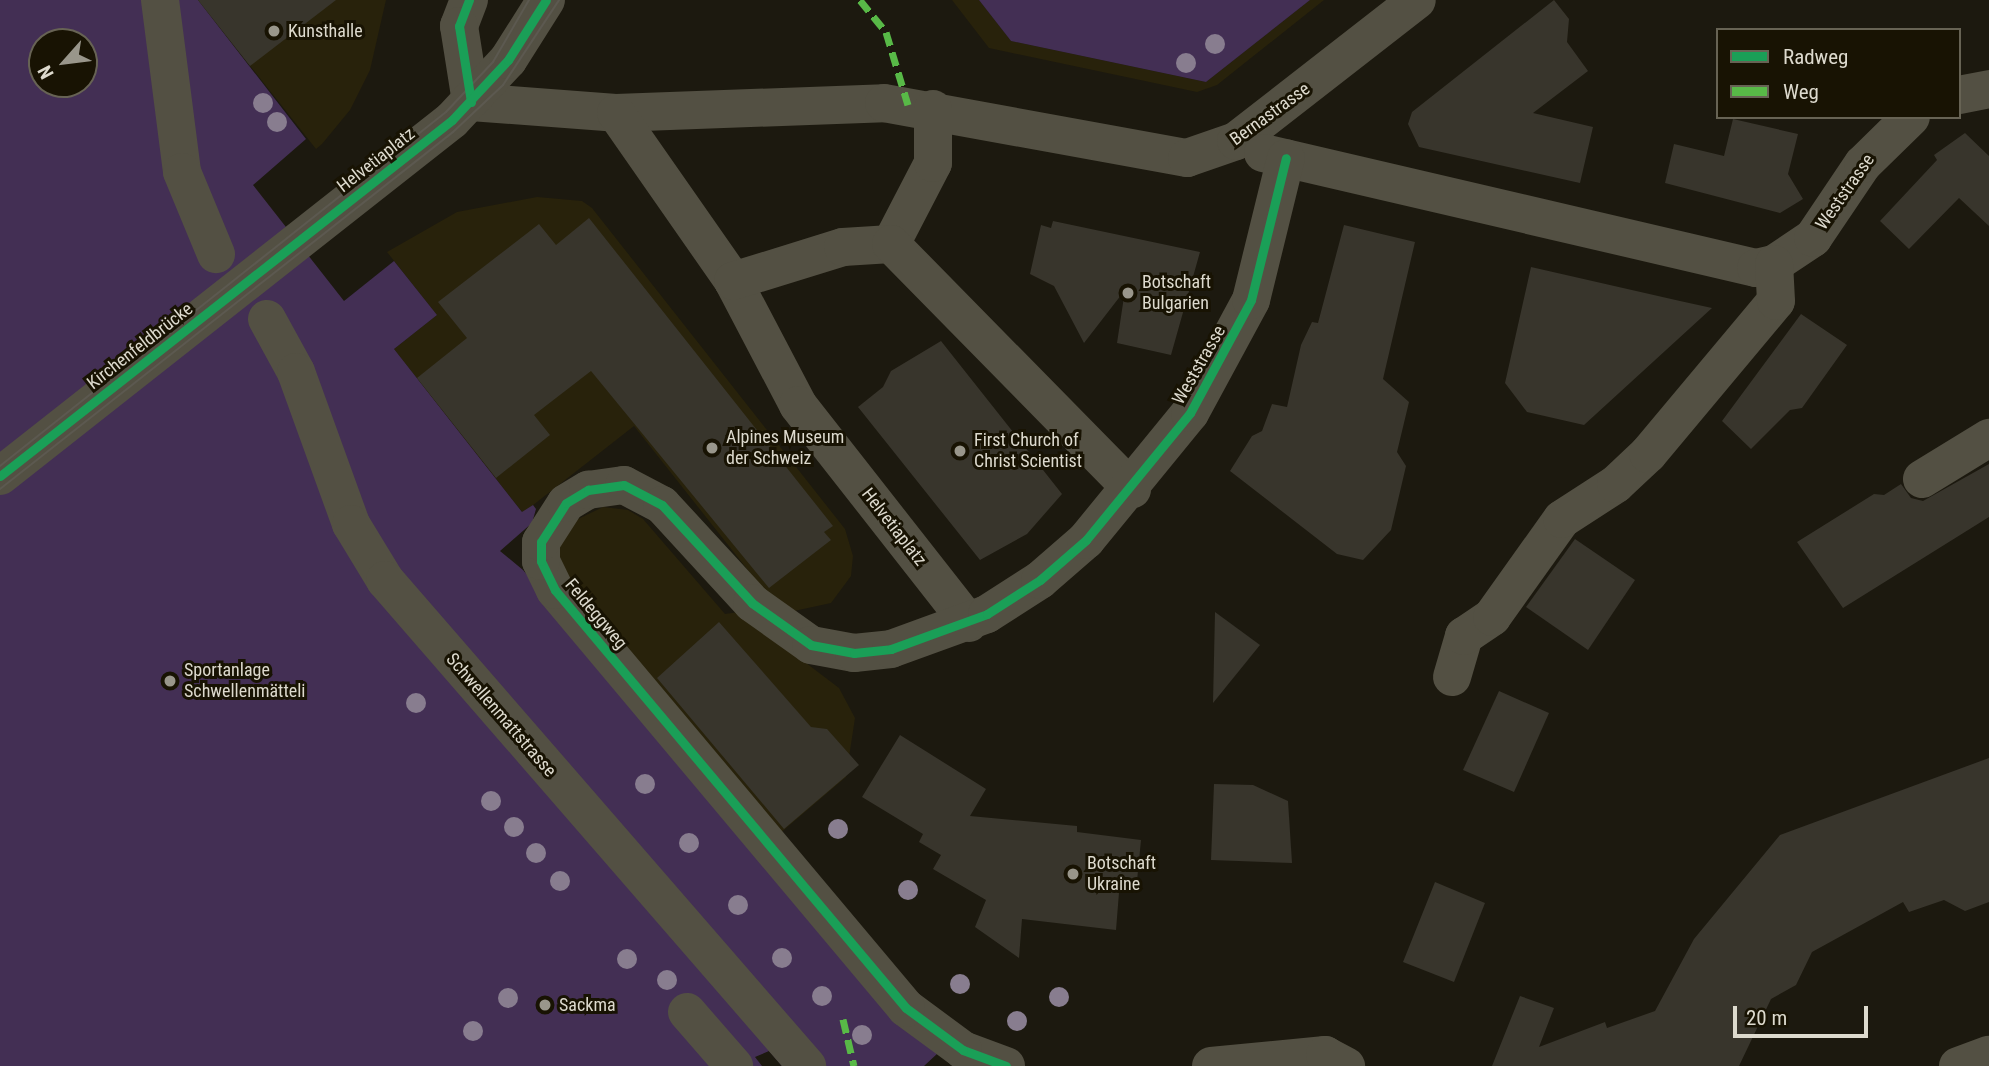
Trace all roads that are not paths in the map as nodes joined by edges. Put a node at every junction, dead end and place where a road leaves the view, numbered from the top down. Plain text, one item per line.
1 (160, 0) edge
2 (468, 0) edge
3 (546, 0) edge
4 (1417, 0) edge
5 (1989, 89) edge
6 (1961, 95) edge
7 (471, 102) junction
8 (933, 109) junction
9 (616, 113) junction
10 (1909, 119) edge
11 (1226, 146) junction
12 (1286, 158) junction
13 (299, 241) joint
14 (891, 244) junction
15 (216, 254) dead end
16 (1774, 264) junction
17 (733, 281) junction
18 (267, 319) dead end
19 (1989, 438) edge
20 (0, 476) edge
21 (1922, 479) dead end
22 (1132, 489) junction
23 (969, 623) junction
24 (1452, 677) dead end
25 (687, 1012) dead end
26 (1989, 1055) edge
27 (734, 1066) edge
28 (807, 1066) edge
29 (1006, 1066) edge
30 (1211, 1066) edge
31 (1346, 1066) edge
32 (1958, 1066) edge

1 - 15 street
2 - 7 street
3 - 7 street, Helvetiaplatz
4 - 11 street, Bernastrasse
5 - 6 street
7 - 9 street
7 - 13 street, Helvetiaplatz
8 - 9 street
8 - 11 street, Bernastrasse
8 - 14 street
9 - 17 street, Helvetiaplatz
10 - 16 street, Weststrasse
11 - 12 street
12 - 16 street
12 - 22 street, Weststrasse
13 - 20 street, Kirchenfeldbrücke
14 - 17 street
14 - 22 street
16 - 24 street
17 - 23 street, Helvetiaplatz
18 - 28 street, Schwellenmattstrasse
19 - 21 street
22 - 23 street, Weststrasse
23 - 29 street, Feldeggweg
25 - 27 street
26 - 32 street
30 - 31 street

